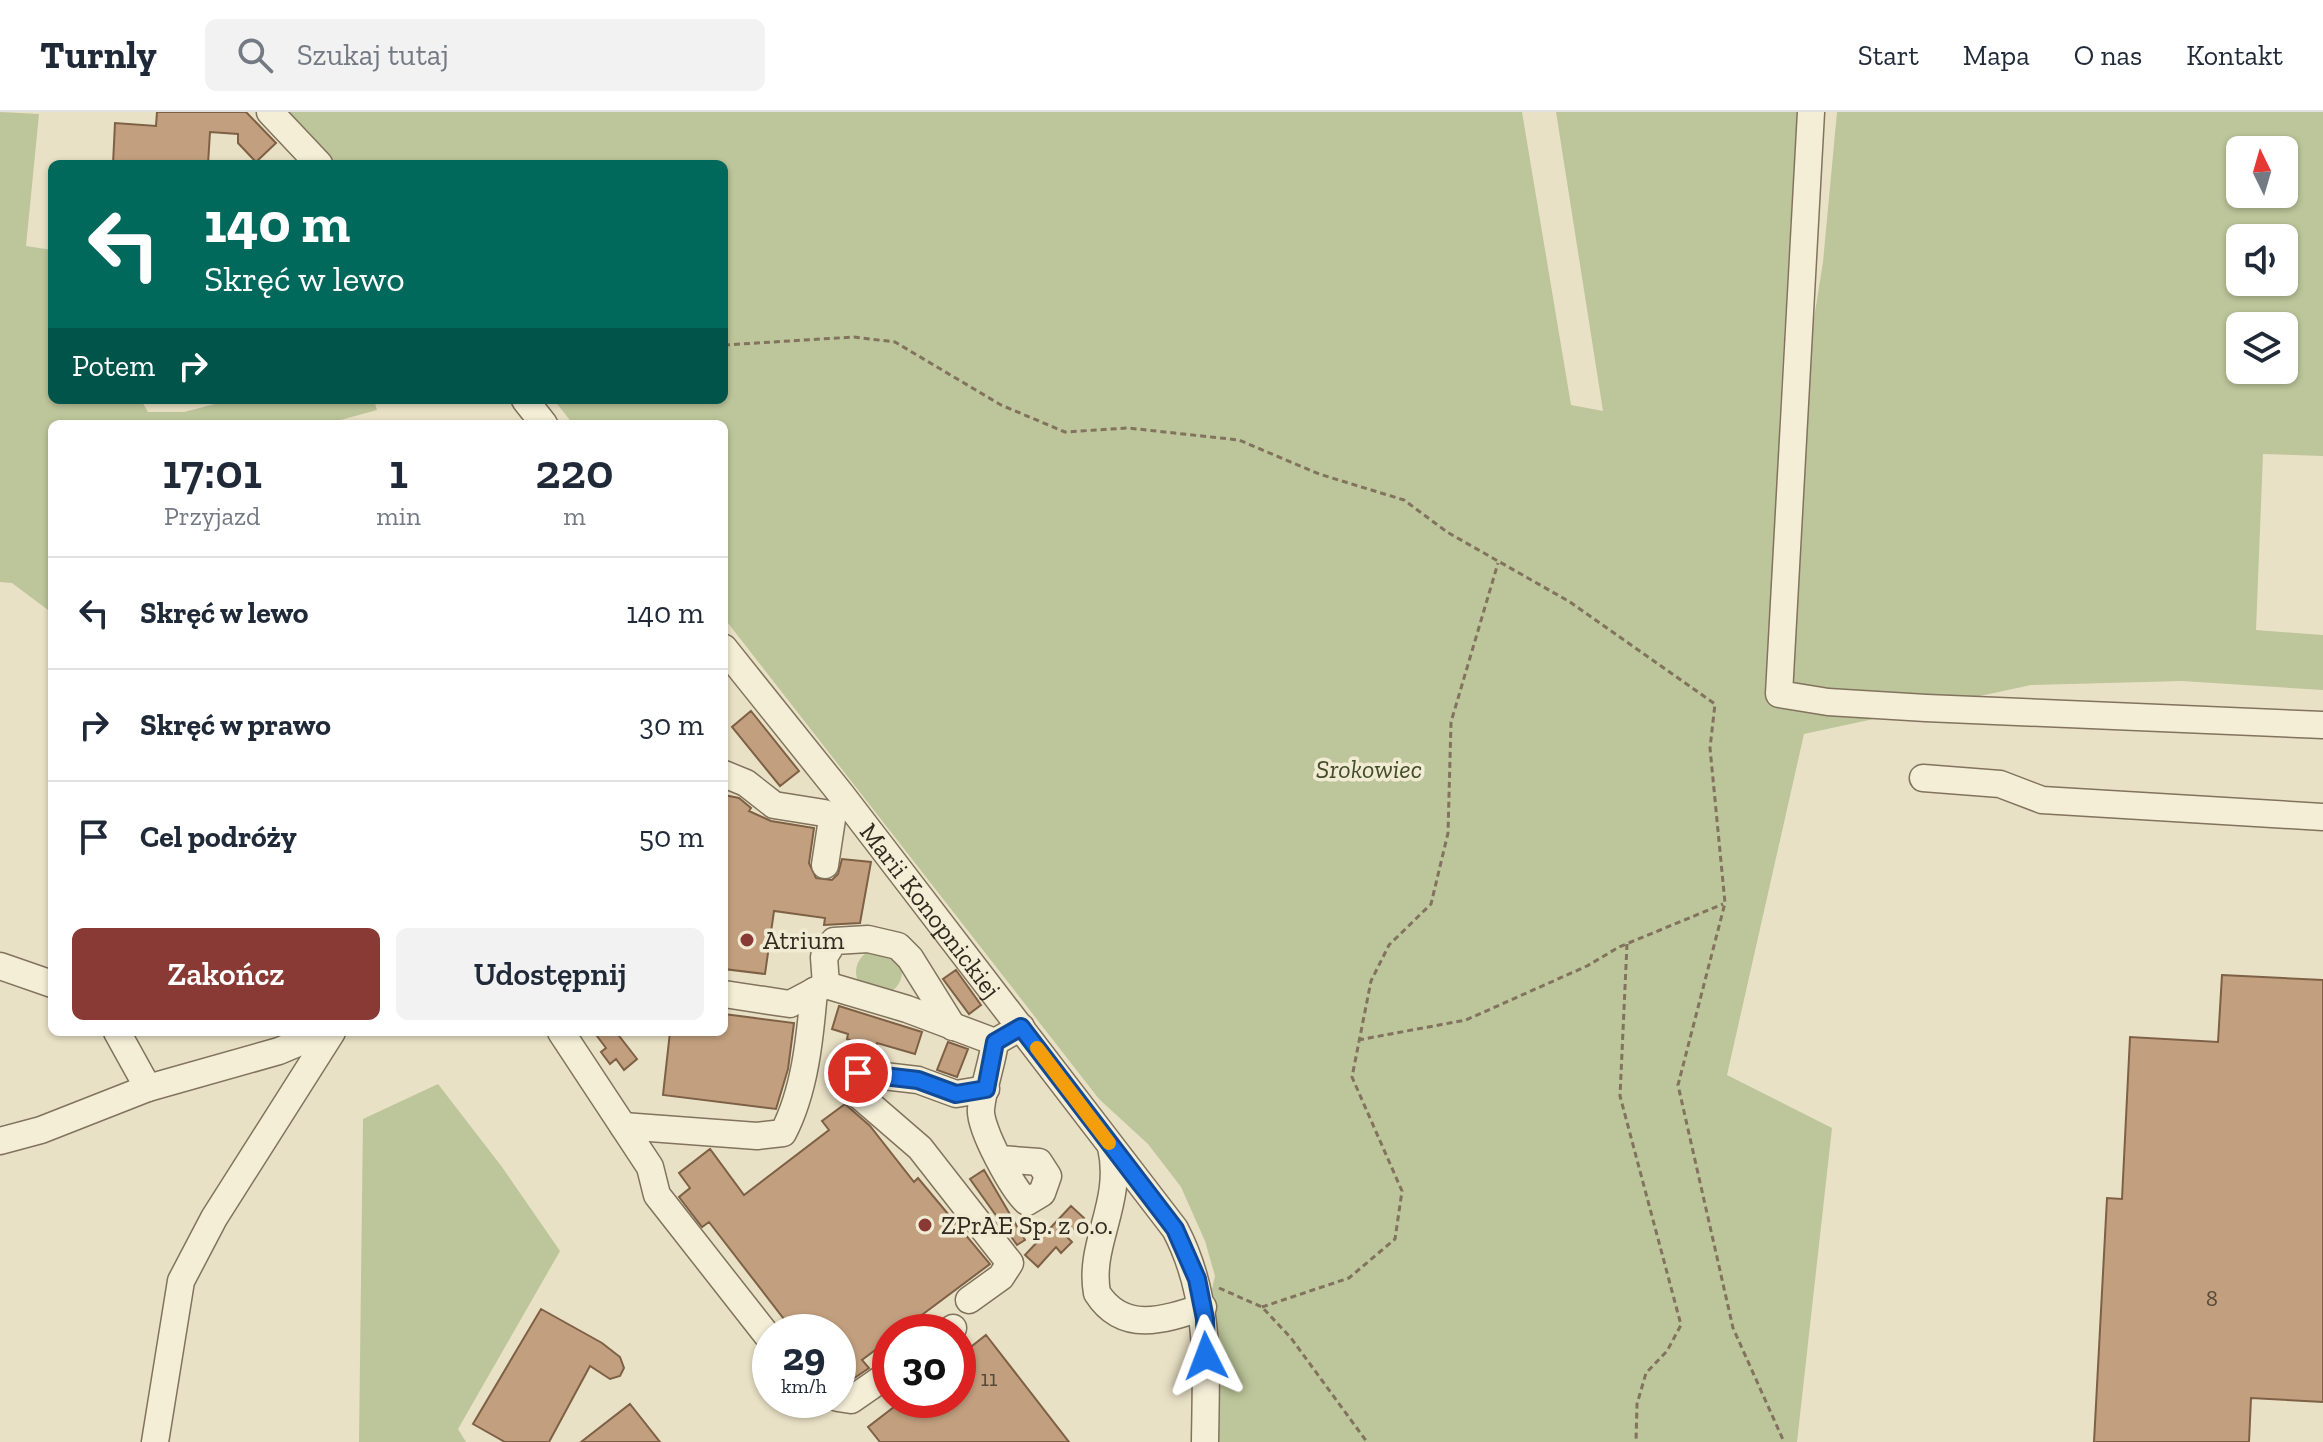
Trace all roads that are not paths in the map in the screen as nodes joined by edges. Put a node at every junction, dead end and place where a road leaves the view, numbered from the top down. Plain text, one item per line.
1 (270, 112) edge
2 (1811, 112) edge
3 (315, 160) edge
4 (528, 404) edge
5 (541, 420) edge
6 (728, 653) edge
7 (2323, 725) edge
8 (728, 776) edge
9 (1923, 778) dead end
10 (2323, 817) edge
11 (825, 865) dead end
12 (0, 966) edge
13 (48, 983) edge
14 (820, 988) junction
15 (728, 995) edge
16 (953, 1027) junction
17 (1021, 1027) junction
18 (119, 1036) edge
19 (315, 1036) edge
20 (329, 1036) edge
21 (564, 1036) edge
22 (995, 1042) junction
23 (148, 1088) junction
24 (986, 1089) junction
25 (623, 1126) junction
26 (0, 1141) edge
27 (1111, 1145) junction
28 (1001, 1159) dead end
29 (969, 1300) dead end
30 (1203, 1307) junction
31 (752, 1316) edge
32 (155, 1442) edge
33 (1205, 1442) edge

1 - 3 street
2 - 7 street
4 - 5 street
6 - 17 street, Marii Konopnickiej
8 - 11 street
9 - 10 street
12 - 13 street
14 - 15 street
14 - 16 street
14 - 16 street
14 - 25 street
16 - 22 street
17 - 22 street
17 - 27 street, Marii Konopnickiej
18 - 23 street
19 - 23 street
20 - 32 street
21 - 25 street
22 - 24 street
23 - 26 street
24 - 28 street
24 - 29 street
25 - 31 street
27 - 30 street, Marii Konopnickiej
27 - 30 street
30 - 33 street, Marii Konopnickiej

